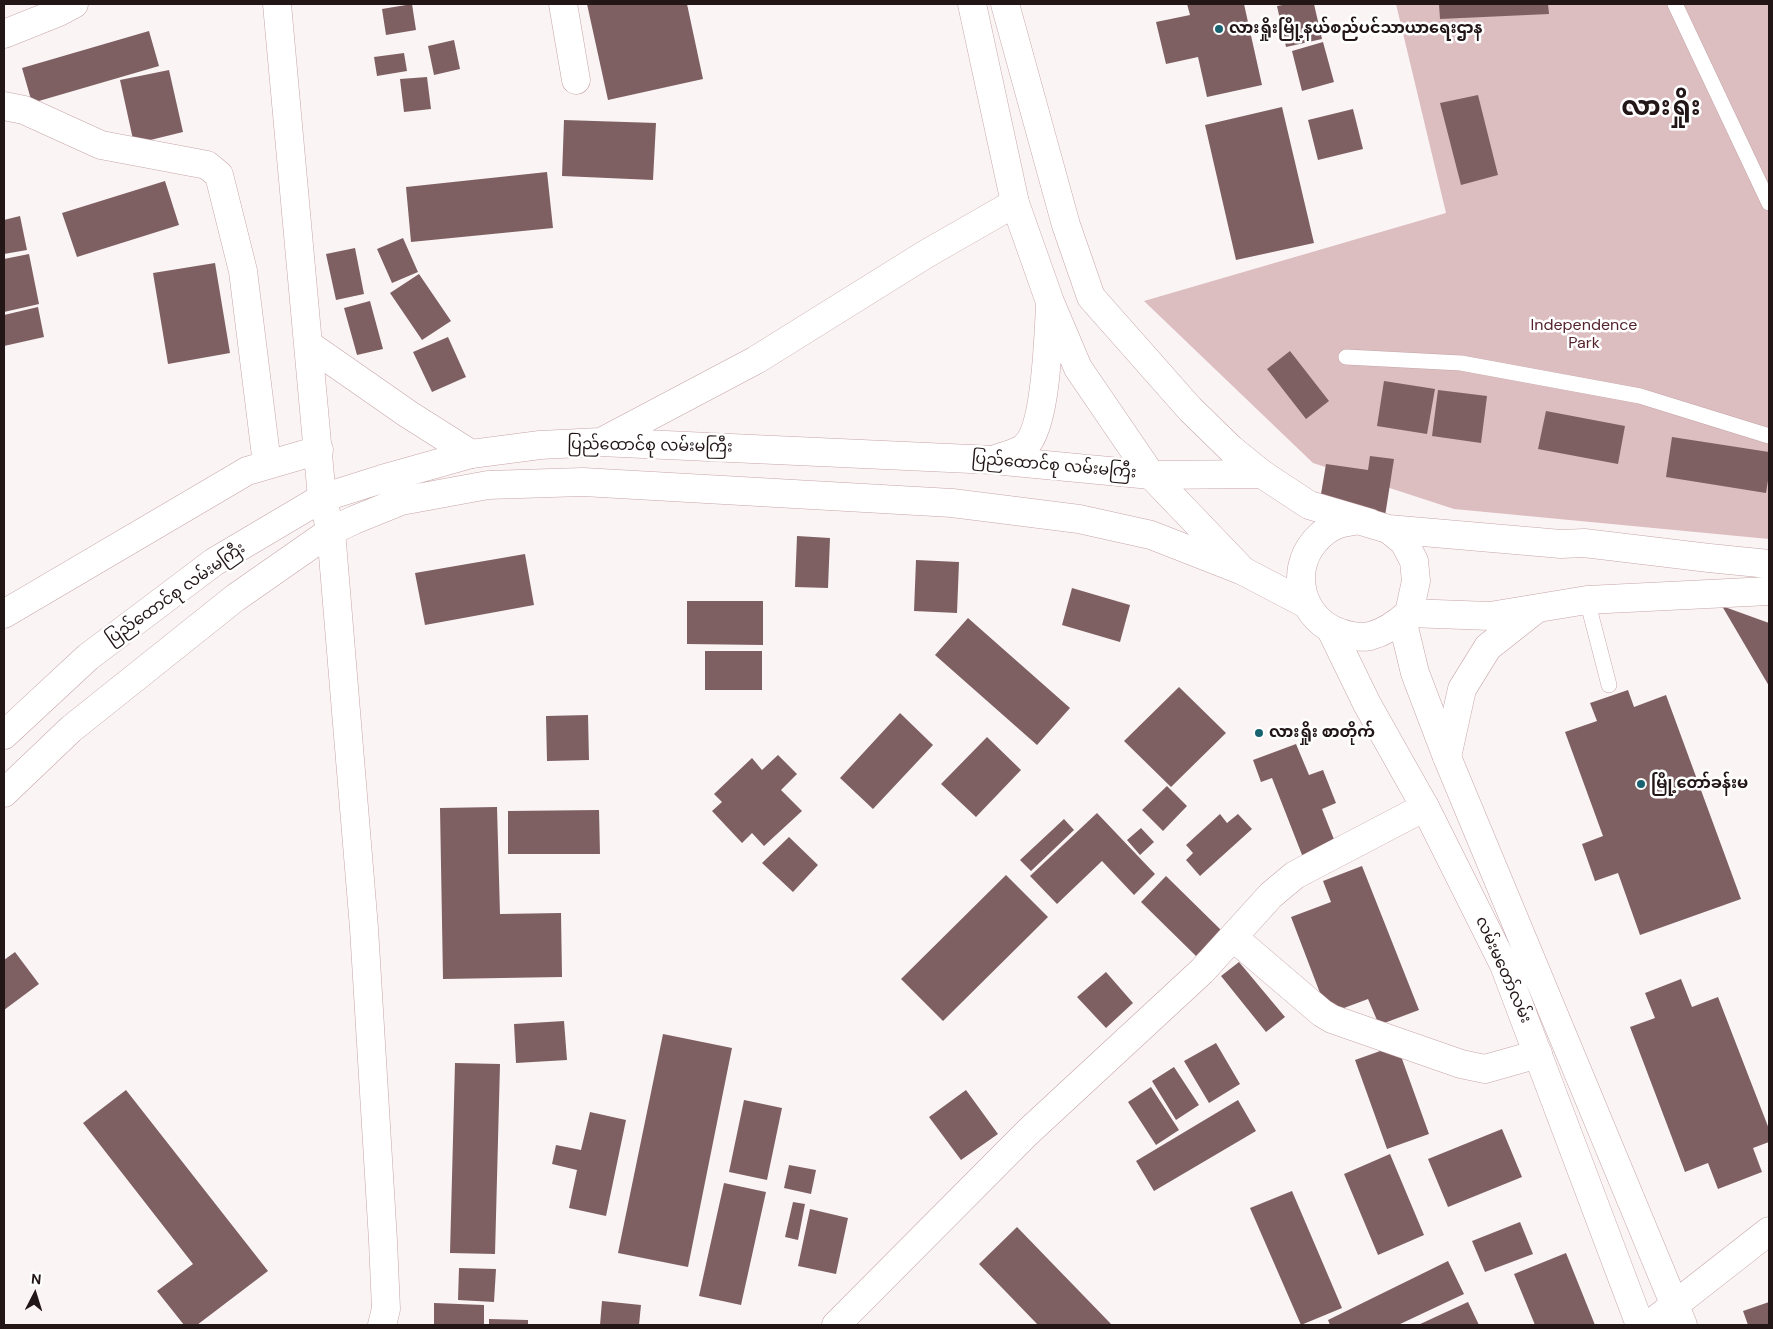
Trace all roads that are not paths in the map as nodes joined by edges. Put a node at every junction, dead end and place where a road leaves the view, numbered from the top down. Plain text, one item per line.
1 (74, 4) edge
2 (277, 4) edge
3 (563, 4) edge
4 (972, 4) edge
5 (1005, 4) edge
6 (1675, 4) edge
7 (4, 34) edge
8 (576, 80) dead end
9 (4, 106) edge
10 (1015, 202) junction
11 (1769, 203) edge
12 (1050, 302) junction
13 (308, 345) junction
14 (1346, 357) dead end
15 (1769, 436) edge
16 (600, 442) junction
17 (319, 450) junction
18 (471, 454) junction
19 (993, 460) junction
20 (267, 464) junction
21 (1262, 474) junction
22 (1151, 475) junction
23 (322, 498) junction
24 (1379, 526) junction
25 (331, 531) junction
26 (1769, 564) edge
27 (1243, 571) junction
28 (1769, 591) edge
29 (1587, 600) junction
30 (1306, 604) junction
31 (1538, 608) junction
32 (4, 614) edge
33 (1406, 616) junction
34 (1332, 630) junction
35 (1609, 685) dead end
36 (4, 735) edge
37 (1447, 757) junction
38 (4, 793) edge
39 (1425, 807) junction
40 (1233, 937) junction
41 (1538, 1054) junction
42 (1769, 1231) edge
43 (1679, 1316) edge
44 (382, 1325) edge
45 (836, 1325) edge
46 (1640, 1325) edge
47 (1649, 1325) edge

1 - 7 main road
2 - 13 main road
3 - 8 main road
4 - 10 main road
5 - 21 main road
6 - 11 lane
9 - 20 main road
10 - 12 main road
10 - 16 main road
12 - 19 main road
12 - 22 main road
13 - 17 main road
13 - 18 main road
14 - 15 lane
16 - 18 main road, ပြည်ထောင်စု လမ်းမကြီး
16 - 19 main road, ပြည်ထောင်စု လမ်းမကြီး
17 - 20 main road
17 - 23 main road
18 - 23 main road, ပြည်ထောင်စု လမ်းမကြီး
19 - 22 main road, ပြည်ထောင်စု လမ်းမကြီး
20 - 32 main road
21 - 22 main road, ပြည်ထောင်စု လမ်းမကြီး
21 - 24 main road
22 - 27 main road
23 - 25 main road
23 - 36 main road, ပြည်ထောင်စု လမ်းမကြီး
24 - 26 main road
24 - 30 main road
24 - 33 main road
25 - 27 main road
25 - 38 main road
25 - 44 main road
27 - 30 main road
28 - 29 main road
29 - 31 main road
29 - 35 lane
30 - 34 main road
31 - 33 main road
31 - 37 main road
33 - 34 main road
33 - 37 main road, လမ်းမတော်လမ်း
34 - 39 main road, လမ်းမတော်လမ်း
37 - 43 main road, လမ်းမတော်လမ်း
39 - 40 main road
39 - 41 main road, လမ်းမတော်လမ်း
40 - 41 main road
40 - 45 main road
41 - 46 main road, လမ်းမတော်လမ်း
42 - 43 main road
43 - 47 main road

